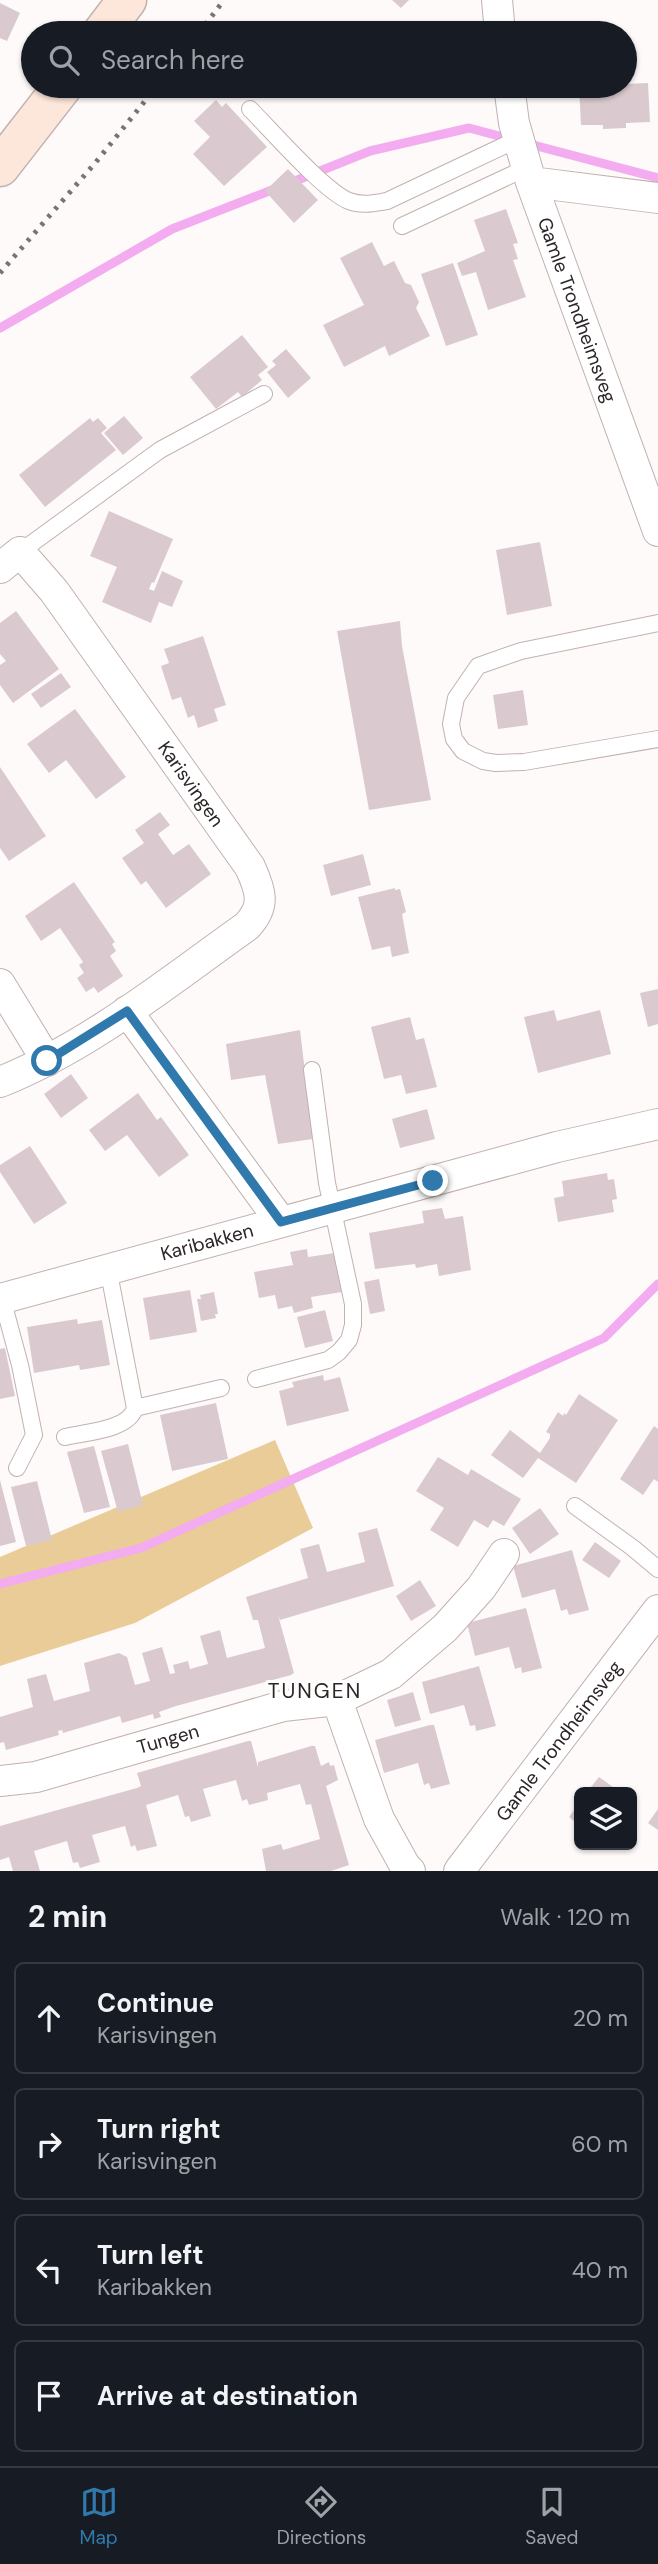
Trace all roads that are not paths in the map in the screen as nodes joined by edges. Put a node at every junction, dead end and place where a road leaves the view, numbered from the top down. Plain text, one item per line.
1 (127, 0) edge
2 (496, 0) edge
3 (111, 21) edge
4 (499, 21) edge
5 (54, 98) edge
6 (511, 98) edge
7 (250, 109) dead end
8 (518, 139) junction
9 (0, 167) edge
10 (528, 175) junction
11 (658, 198) edge
12 (402, 226) dead end
13 (264, 394) dead end
14 (658, 531) edge
15 (10, 560) edge
16 (658, 623) edge
17 (658, 739) edge
18 (0, 984) edge
19 (127, 1011) junction
20 (47, 1061) junction
21 (312, 1070) dead end
22 (0, 1082) edge
23 (658, 1124) edge
24 (332, 1209) junction
25 (281, 1222) junction
26 (108, 1268) junction
27 (1, 1299) edge
28 (256, 1379) dead end
29 (221, 1388) dead end
30 (135, 1408) junction
31 (65, 1437) dead end
32 (17, 1468) dead end
33 (575, 1506) dead end
34 (505, 1554) dead end
35 (658, 1569) edge
36 (658, 1610) edge
37 (337, 1700) junction
38 (0, 1781) edge
39 (410, 1871) edge
40 (459, 1871) edge

1 - 3 main road
2 - 4 street
5 - 9 main road
6 - 8 street, Gamle Trondheimsveg
7 - 8 lane
8 - 10 street, Gamle Trondheimsveg
10 - 11 street
10 - 12 lane
10 - 14 street, Gamle Trondheimsveg
13 - 15 lane
15 - 19 street, Karisvingen
16 - 17 lane
18 - 20 street
19 - 20 street, Karisvingen
19 - 25 street
20 - 22 street, Karisvingen
21 - 24 lane
23 - 24 street, Karibakken
24 - 25 street, Karibakken
24 - 28 lane
25 - 26 street, Karibakken
26 - 27 street, Karibakken
26 - 30 lane
27 - 32 lane
29 - 30 lane
30 - 31 lane
33 - 35 lane
34 - 37 street, Tungen
36 - 40 street, Gamle Trondheimsveg
37 - 38 street, Tungen
37 - 39 street

